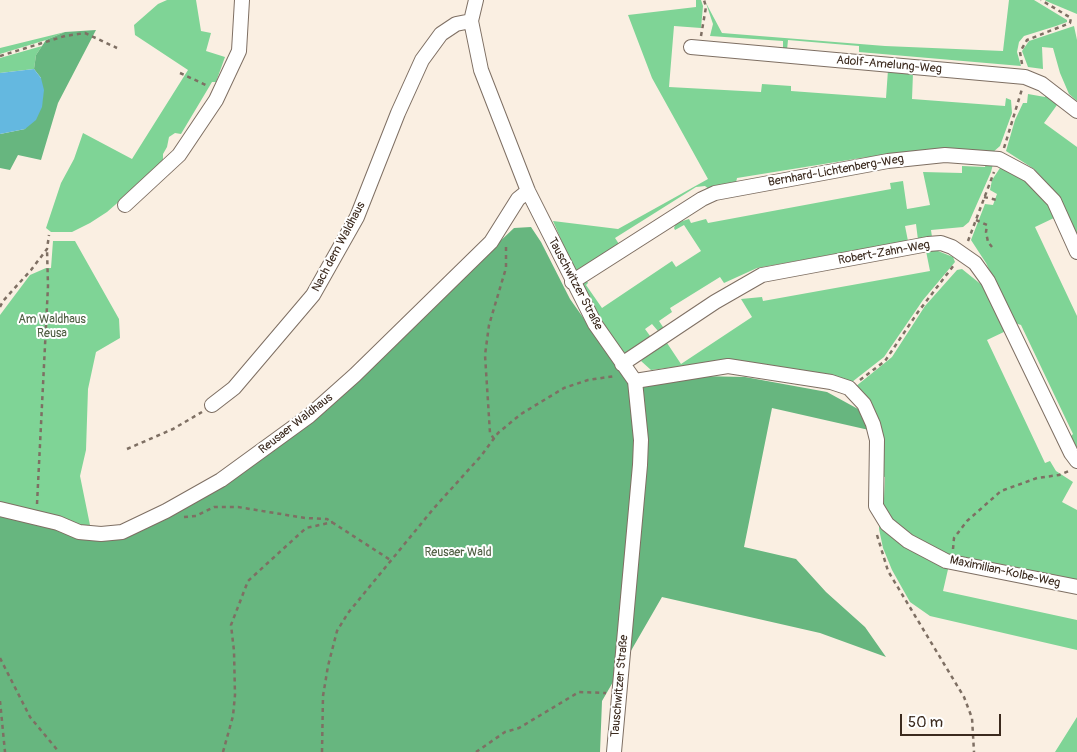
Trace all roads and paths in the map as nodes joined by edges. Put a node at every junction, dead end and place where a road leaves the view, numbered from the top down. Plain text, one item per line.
1 (242, 0) edge
2 (476, 0) edge
3 (704, 0) edge
4 (471, 21) junction
5 (695, 47) joint
6 (117, 48) dead end
7 (0, 56) edge
8 (180, 73) dead end
9 (220, 92) junction
10 (1077, 111) edge
11 (528, 191) junction
12 (997, 200) dead end
13 (125, 205) dead end
14 (976, 219) junction
15 (49, 235) dead end
16 (506, 238) dead end
17 (992, 247) dead end
18 (47, 249) junction
19 (1077, 252) edge
20 (963, 254) junction
21 (572, 282) junction
22 (0, 307) edge
23 (629, 373) junction
24 (849, 388) junction
25 (212, 405) joint
26 (494, 439) junction
27 (127, 449) dead end
28 (1077, 461) edge
29 (1077, 467) edge
30 (0, 509) edge
31 (37, 518) junction
32 (179, 518) dead end
33 (333, 522) junction
34 (876, 530) dead end
35 (392, 561) junction
36 (951, 562) junction
37 (1077, 587) edge
38 (0, 658) edge
39 (620, 694) junction
40 (0, 701) edge
41 (5, 752) edge
42 (59, 752) edge
43 (223, 752) edge
44 (322, 752) edge
45 (476, 752) edge
46 (614, 752) edge
47 (974, 752) edge

1 - 9 street
2 - 4 street, Tauschwitzer Straße
3 - 5 path
4 - 11 street, Tauschwitzer Straße
4 - 25 street, Nach dem Waldhaus
5 - 10 street, Adolf-Amelung-Weg
6 - 7 path
8 - 9 path
9 - 13 street
11 - 21 street, Tauschwitzer Straße
11 - 31 street, Reusaer Waldhaus
12 - 14 path
14 - 17 path
14 - 20 path
15 - 18 path
16 - 26 path
18 - 22 path
18 - 31 path
19 - 21 street, Bernhard-Lichtenberg-Weg
20 - 23 street, Robert-Zahn-Weg
20 - 24 path
20 - 28 street, Robert-Zahn-Weg
21 - 23 street, Tauschwitzer Straße
23 - 24 street
23 - 26 path
23 - 39 street, Tauschwitzer Straße
24 - 36 street, Maximilian-Kolbe-Weg
25 - 27 path
26 - 35 path
29 - 36 path
30 - 31 street, Reusaer Waldhaus
32 - 33 path
33 - 35 path
33 - 43 path
34 - 47 path
35 - 44 path
36 - 37 street, Maximilian-Kolbe-Weg
38 - 42 path
39 - 45 path
39 - 46 street, Tauschwitzer Straße
40 - 41 path

